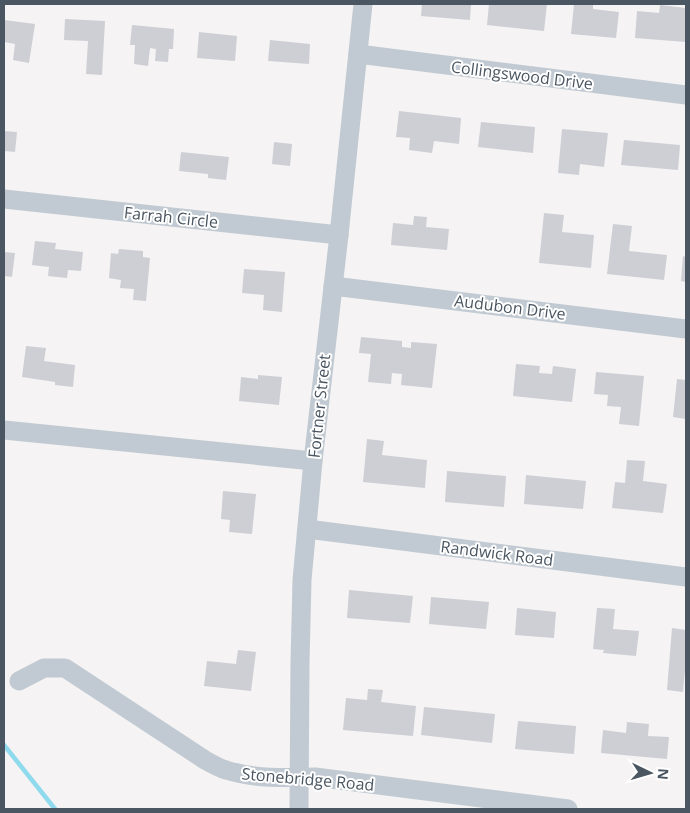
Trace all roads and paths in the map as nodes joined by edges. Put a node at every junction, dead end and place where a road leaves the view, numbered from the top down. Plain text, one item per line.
1 (363, 4) edge
2 (358, 54) junction
3 (686, 95) edge
4 (4, 199) edge
5 (339, 235) junction
6 (333, 286) junction
7 (686, 329) edge
8 (4, 430) edge
9 (313, 461) junction
10 (307, 529) junction
11 (686, 576) edge
12 (19, 681) dead end
13 (299, 778) junction
14 (299, 809) edge
15 (568, 809) edge

1 - 2 street, Fortner Street
2 - 3 street, Collingswood Drive
2 - 5 street, Fortner Street
4 - 5 street, Farrah Circle
5 - 6 street, Fortner Street
6 - 7 street, Audubon Drive
6 - 9 street, Fortner Street
8 - 9 street
9 - 10 street, Fortner Street
10 - 11 street, Randwick Road
10 - 13 street, Fortner Street
12 - 13 street, Stonebridge Road
13 - 14 street, Fortner Street
13 - 15 street, Stonebridge Road

